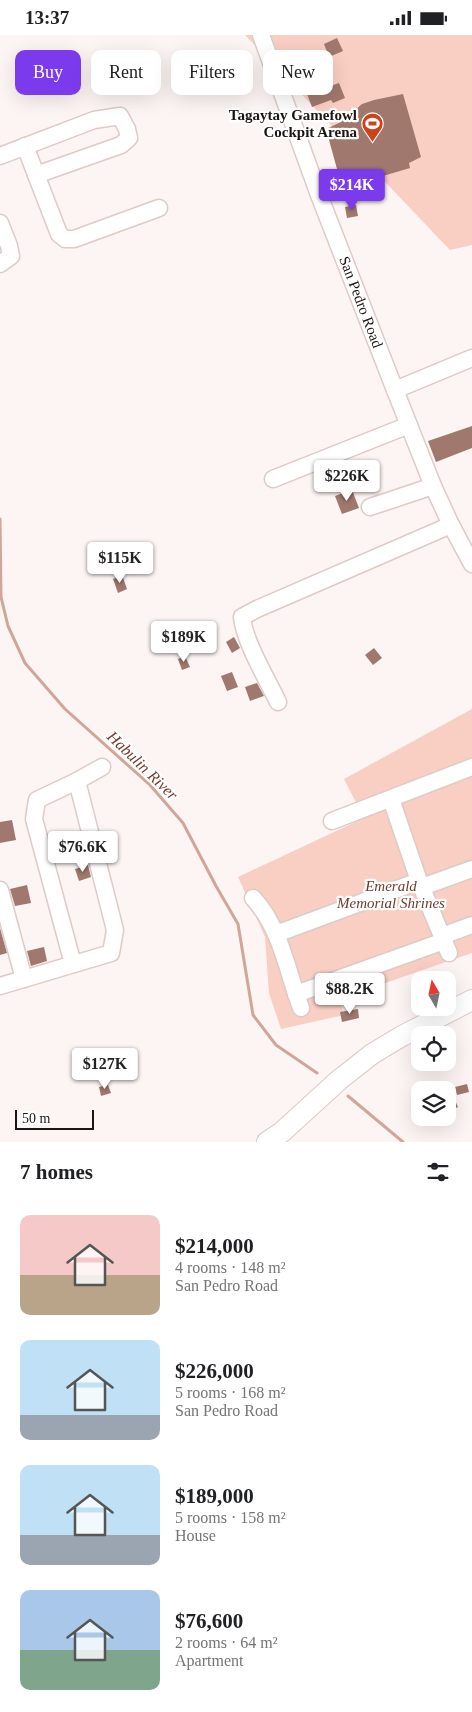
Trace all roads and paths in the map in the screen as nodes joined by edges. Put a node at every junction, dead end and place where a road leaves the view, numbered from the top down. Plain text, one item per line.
1 (263, 36) edge
2 (26, 146) junction
3 (0, 156) edge
4 (36, 175) junction
5 (159, 208) dead end
6 (0, 223) edge
7 (0, 264) edge
8 (472, 358) edge
9 (395, 390) junction
10 (409, 425) junction
11 (273, 479) dead end
12 (433, 486) junction
13 (370, 507) dead end
14 (451, 525) junction
15 (472, 564) edge
16 (278, 702) dead end
17 (102, 767) dead end
18 (472, 767) edge
19 (77, 781) junction
20 (391, 799) junction
21 (332, 821) dead end
22 (472, 869) edge
23 (420, 884) junction
24 (0, 890) edge
25 (253, 898) dead end
26 (472, 925) edge
27 (276, 934) junction
28 (445, 943) junction
29 (73, 964) junction
30 (24, 979) junction
31 (0, 986) edge
32 (472, 999) edge
33 (267, 1142) edge

1 - 9 street, San Pedro Road
2 - 3 street
2 - 4 street
2 - 4 street
4 - 5 street
6 - 7 street
8 - 9 street
9 - 10 street, San Pedro Road
10 - 11 street
10 - 12 street, San Pedro Road
12 - 13 street
12 - 14 street, San Pedro Road
14 - 15 street, San Pedro Road
14 - 16 street
17 - 19 street
18 - 20 street
19 - 29 street
19 - 29 street
20 - 21 street
20 - 23 street
22 - 23 street
23 - 27 street
23 - 28 street
24 - 30 street
25 - 27 street
26 - 28 street
27 - 28 street
29 - 30 street
30 - 31 street
32 - 33 main road

